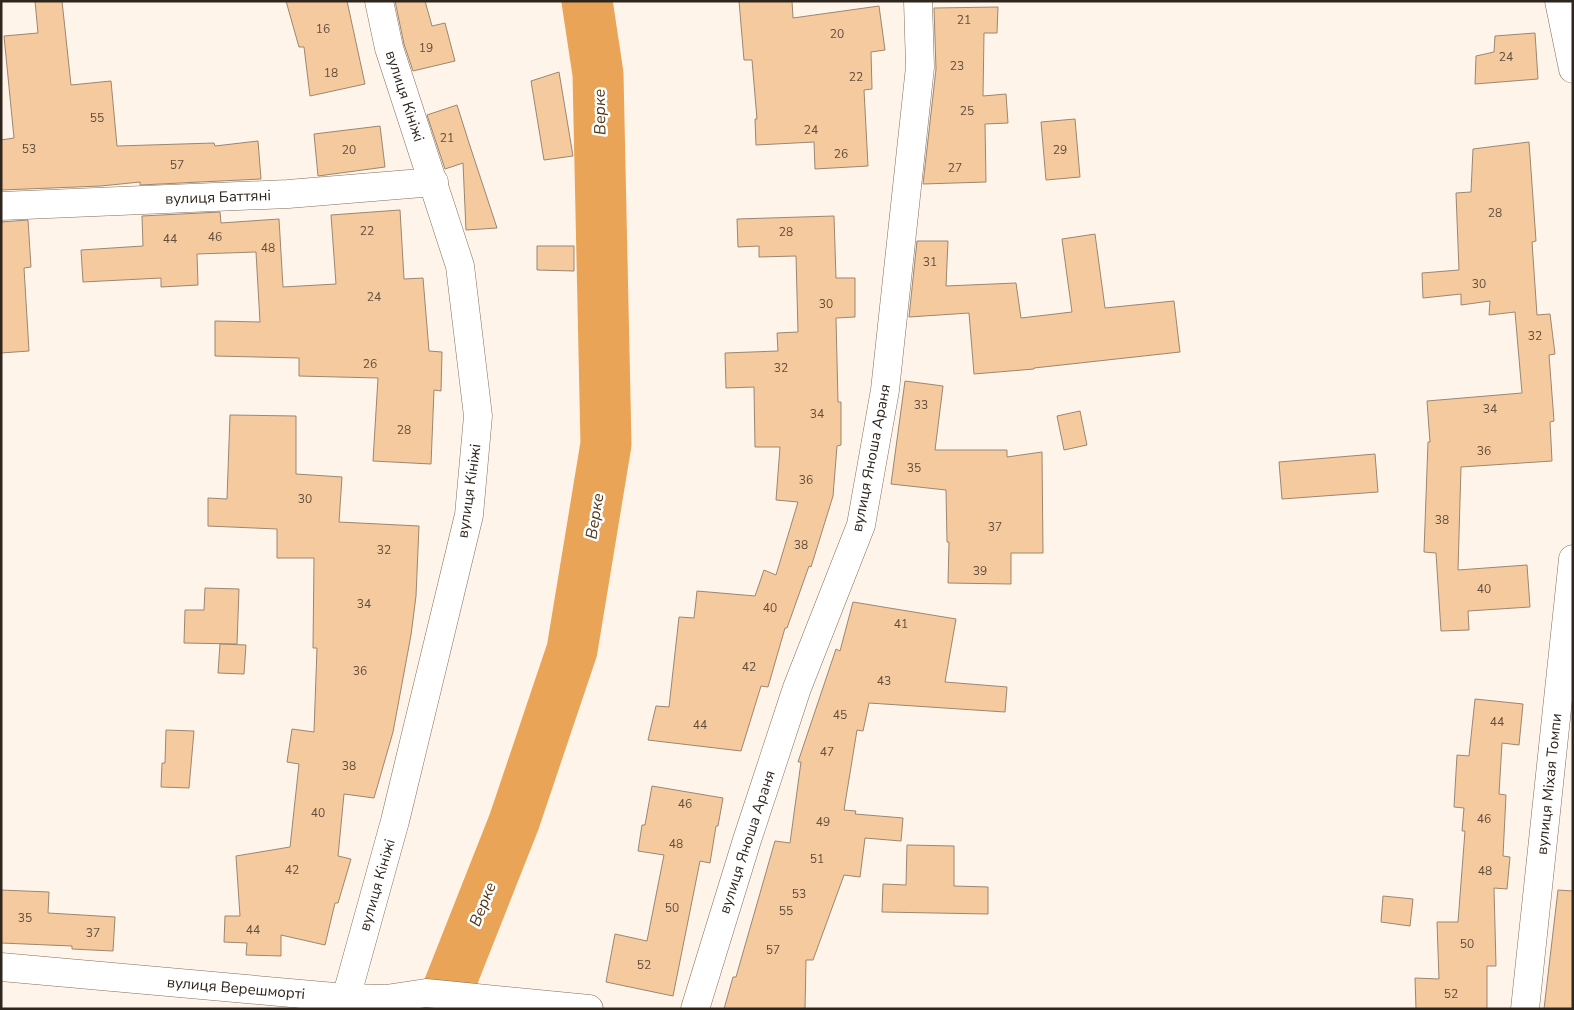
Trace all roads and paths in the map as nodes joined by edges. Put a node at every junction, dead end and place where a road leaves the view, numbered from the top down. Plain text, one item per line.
1 (378, 1) edge
2 (918, 1) edge
3 (1559, 1) edge
4 (1573, 69) edge
5 (434, 182) junction
6 (1, 206) edge
7 (1573, 559) edge
8 (1, 967) edge
9 (344, 1003) edge
10 (589, 1009) edge
11 (695, 1009) edge
12 (1525, 1009) edge

1 - 5 street, вулиця Кініжі
2 - 11 street, вулиця Яноша Араня
3 - 4 street
5 - 6 street, вулиця Баттяні
5 - 9 street, вулиця Кініжі
7 - 12 street, вулиця Міхая Томпи
8 - 9 street, вулиця Верешморті
9 - 10 street, вулиця Верешморті

